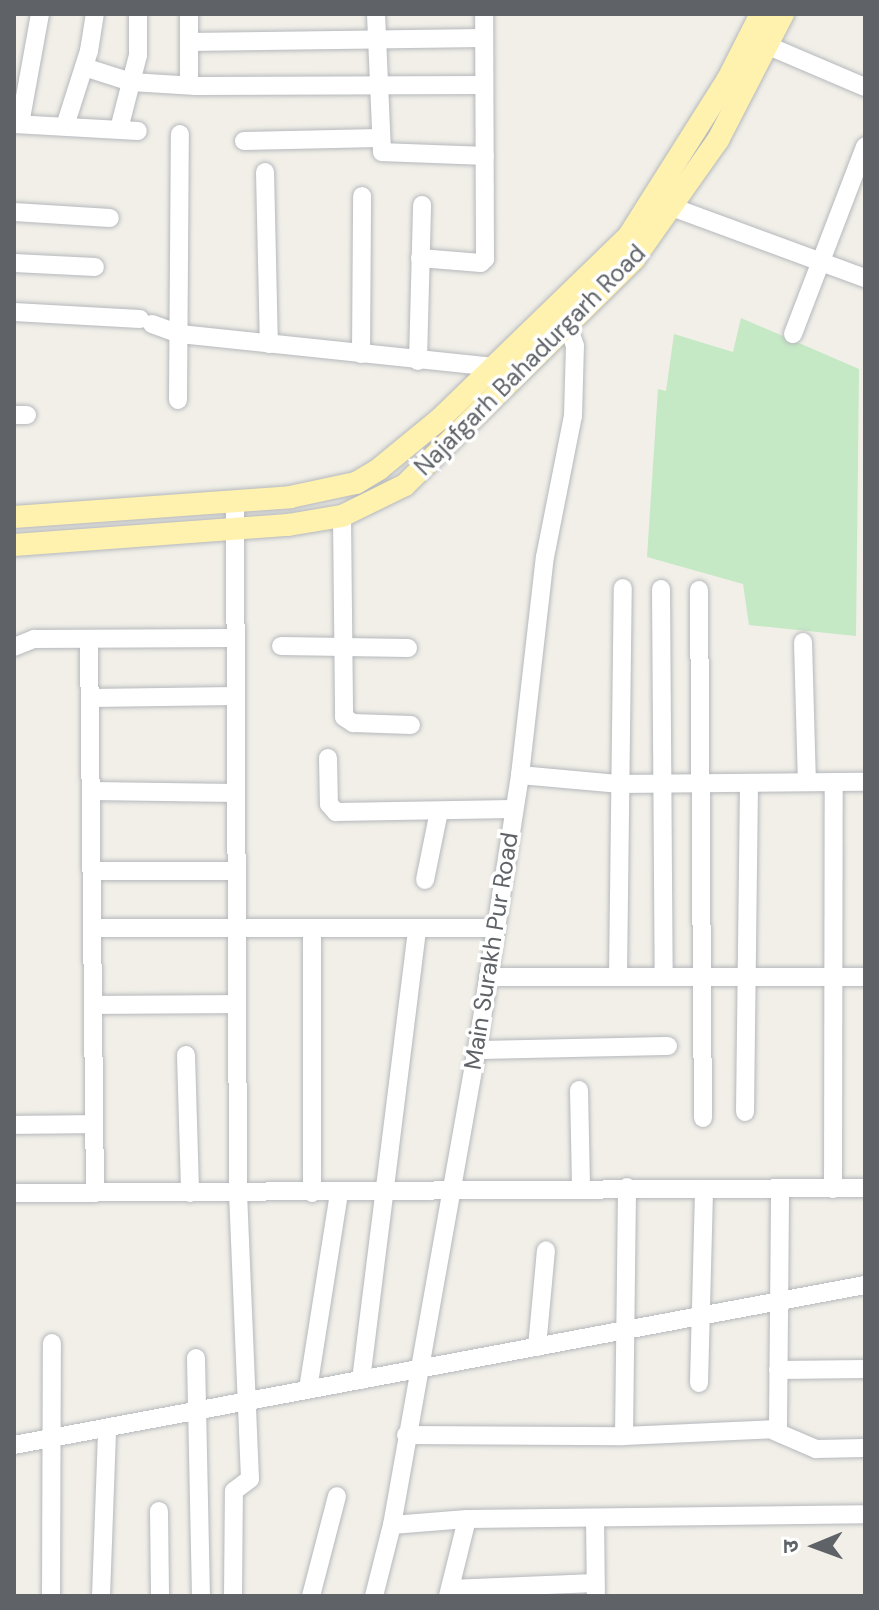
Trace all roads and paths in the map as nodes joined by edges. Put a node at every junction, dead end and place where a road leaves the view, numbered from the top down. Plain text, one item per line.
1 (40, 14) edge
2 (95, 14) edge
3 (138, 14) edge
4 (189, 14) edge
5 (376, 14) edge
6 (484, 14) edge
7 (761, 14) edge
8 (783, 14) edge
9 (484, 38) junction
10 (378, 41) junction
11 (189, 42) junction
12 (758, 42) junction
13 (84, 67) junction
14 (131, 82) junction
15 (189, 85) junction
16 (379, 85) junction
17 (484, 85) junction
18 (865, 87) edge
19 (17, 124) edge
20 (65, 126) junction
21 (180, 134) dead end
22 (379, 138) junction
23 (244, 141) dead end
24 (865, 146) edge
25 (485, 156) junction
26 (265, 172) dead end
27 (362, 196) dead end
28 (664, 204) junction
29 (422, 205) dead end
30 (14, 212) edge
31 (110, 218) dead end
32 (420, 258) junction
33 (819, 261) junction
34 (14, 263) edge
35 (95, 267) dead end
36 (865, 278) edge
37 (14, 312) edge
38 (565, 316) junction
39 (180, 334) junction
40 (793, 334) dead end
41 (269, 344) junction
42 (361, 354) junction
43 (418, 361) junction
44 (494, 367) junction
45 (514, 382) junction
46 (178, 400) dead end
47 (235, 503) junction
48 (342, 516) junction
49 (14, 517) edge
50 (235, 529) junction
51 (14, 545) edge
52 (623, 588) dead end
53 (661, 589) dead end
54 (699, 590) dead end
55 (235, 638) junction
56 (89, 639) junction
57 (803, 642) dead end
58 (281, 646) dead end
59 (14, 647) edge
60 (343, 647) junction
61 (408, 648) dead end
62 (236, 696) junction
63 (90, 698) junction
64 (411, 725) dead end
65 (328, 758) dead end
66 (520, 775) junction
67 (807, 782) junction
68 (834, 782) junction
69 (865, 782) edge
70 (664, 783) junction
71 (701, 783) junction
72 (749, 783) junction
73 (618, 784) junction
74 (91, 791) junction
75 (236, 793) junction
76 (513, 809) junction
77 (439, 811) junction
78 (92, 871) junction
79 (236, 871) junction
80 (425, 880) dead end
81 (93, 928) junction
82 (237, 928) junction
83 (312, 928) junction
84 (417, 928) junction
85 (495, 928) junction
86 (488, 977) junction
87 (618, 977) junction
88 (664, 977) junction
89 (702, 977) junction
90 (746, 977) junction
91 (833, 977) junction
92 (865, 977) edge
93 (237, 1004) junction
94 (93, 1005) junction
95 (668, 1046) dead end
96 (477, 1050) junction
97 (186, 1055) dead end
98 (579, 1090) dead end
99 (745, 1112) dead end
100 (703, 1118) dead end
101 (94, 1124) junction
102 (14, 1125) edge
103 (627, 1187) junction
104 (581, 1188) junction
105 (865, 1188) edge
106 (704, 1189) junction
107 (780, 1189) junction
108 (833, 1189) junction
109 (385, 1192) junction
110 (449, 1192) junction
111 (14, 1193) edge
112 (95, 1193) junction
113 (190, 1193) junction
114 (312, 1193) junction
115 (339, 1193) junction
116 (238, 1194) junction
117 (546, 1250) dead end
118 (865, 1285) edge
119 (779, 1300) junction
120 (701, 1315) junction
121 (627, 1329) junction
122 (52, 1343) dead end
123 (537, 1347) junction
124 (196, 1358) dead end
125 (865, 1369) edge
126 (778, 1370) junction
127 (418, 1372) junction
128 (361, 1380) junction
129 (699, 1383) dead end
130 (308, 1389) junction
131 (249, 1400) junction
132 (197, 1411) junction
133 (107, 1429) junction
134 (774, 1431) junction
135 (406, 1435) junction
136 (624, 1436) junction
137 (51, 1437) junction
138 (14, 1445) edge
139 (865, 1448) edge
140 (199, 1491) junction
141 (234, 1491) junction
142 (337, 1496) dead end
143 (159, 1511) dead end
144 (865, 1514) edge
145 (595, 1518) junction
146 (467, 1519) junction
147 (392, 1525) junction
148 (596, 1590) edge
149 (449, 1592) edge
150 (51, 1596) edge
151 (101, 1596) edge
152 (160, 1596) edge
153 (201, 1596) edge
154 (233, 1596) edge
155 (311, 1596) edge
156 (374, 1596) edge

1 - 19 street
2 - 13 street
3 - 14 street
4 - 11 street
5 - 10 street
6 - 9 street
7 - 12 main road, Najafgarh Bahadurgarh Road
8 - 12 main road, Najafgarh Bahadurgarh Road
9 - 10 street
9 - 17 street
10 - 11 street
10 - 16 street
11 - 15 street
12 - 18 street
12 - 28 main road, Najafgarh Bahadurgarh Road
13 - 14 street
13 - 20 street
14 - 15 street
14 - 20 street
15 - 16 street
16 - 17 street
16 - 22 street
17 - 25 street
19 - 20 street
21 - 39 street
22 - 23 street
22 - 25 street
24 - 33 street
25 - 32 street
26 - 41 street
27 - 42 street
28 - 33 street
28 - 38 main road, Najafgarh Bahadurgarh Road
29 - 32 street
30 - 31 street
32 - 43 street
33 - 36 street
33 - 40 street
34 - 35 street
37 - 39 street
38 - 44 main road, Najafgarh Bahadurgarh Road
38 - 45 main road, Najafgarh Bahadurgarh Road
38 - 66 street, Main Surakh Pur Road
39 - 41 street
39 - 46 street
41 - 42 street
42 - 43 street
43 - 44 street
44 - 45 street
44 - 47 main road, Najafgarh Bahadurgarh Road
45 - 48 main road, Najafgarh Bahadurgarh Road
47 - 49 main road, Najafgarh Bahadurgarh Road
47 - 50 street
48 - 50 main road, Najafgarh Bahadurgarh Road
48 - 60 street
50 - 51 main road, Najafgarh Bahadurgarh Road
50 - 55 street
52 - 73 street
53 - 70 street
54 - 71 street
55 - 56 street
55 - 62 street
56 - 59 street
56 - 63 street
57 - 67 street
58 - 60 street
60 - 61 street
60 - 64 street
62 - 63 street
62 - 75 street
63 - 74 street
65 - 77 street
66 - 73 street
66 - 76 street, Main Surakh Pur Road
67 - 68 street
67 - 72 street
68 - 69 street
68 - 91 street
70 - 71 street
70 - 73 street
70 - 88 street
71 - 72 street
71 - 89 street
72 - 90 street
73 - 87 street
74 - 75 street
74 - 78 street
75 - 79 street
76 - 77 street
76 - 85 street, Main Surakh Pur Road
77 - 80 street
78 - 79 street
78 - 81 street
79 - 82 street
81 - 82 street
81 - 94 street
82 - 83 street
82 - 93 street
83 - 84 street
83 - 114 street
84 - 85 street
84 - 109 street
85 - 86 street, Main Surakh Pur Road
86 - 87 street
86 - 96 street, Main Surakh Pur Road
87 - 88 street
88 - 89 street
89 - 90 street
89 - 100 street
90 - 91 street
90 - 99 street
91 - 92 street
91 - 108 street
93 - 94 street
93 - 116 street
94 - 101 street
95 - 96 street
96 - 110 street, Main Surakh Pur Road
97 - 113 street
98 - 104 street
101 - 102 street
101 - 112 street
103 - 104 street
103 - 106 street
103 - 121 street
104 - 110 street
105 - 108 street
106 - 107 street
106 - 120 street
107 - 108 street
107 - 119 street
109 - 110 street
109 - 115 street
109 - 128 street
110 - 127 street, Main Surakh Pur Road
111 - 112 street
112 - 113 street
113 - 116 street
114 - 115 street
114 - 116 street
115 - 130 street
116 - 131 street
117 - 123 street
118 - 119 street
119 - 120 street
119 - 126 street
120 - 121 street
120 - 129 street
121 - 123 street
121 - 136 street
122 - 137 street
123 - 127 street
124 - 132 street
125 - 126 street
126 - 134 street
127 - 128 street
127 - 135 street, Main Surakh Pur Road
128 - 130 street
130 - 131 street
131 - 132 street
131 - 141 street
132 - 133 street
132 - 140 street
133 - 137 street
133 - 151 street
134 - 136 street
134 - 139 street
135 - 136 street
135 - 147 street, Main Surakh Pur Road
137 - 138 street
137 - 150 street
140 - 141 street
140 - 153 street
141 - 154 street
142 - 155 street
143 - 152 street
144 - 145 street
145 - 146 street
145 - 148 street
146 - 147 street
146 - 149 street
147 - 156 street, Main Surakh Pur Road
148 - 149 street

